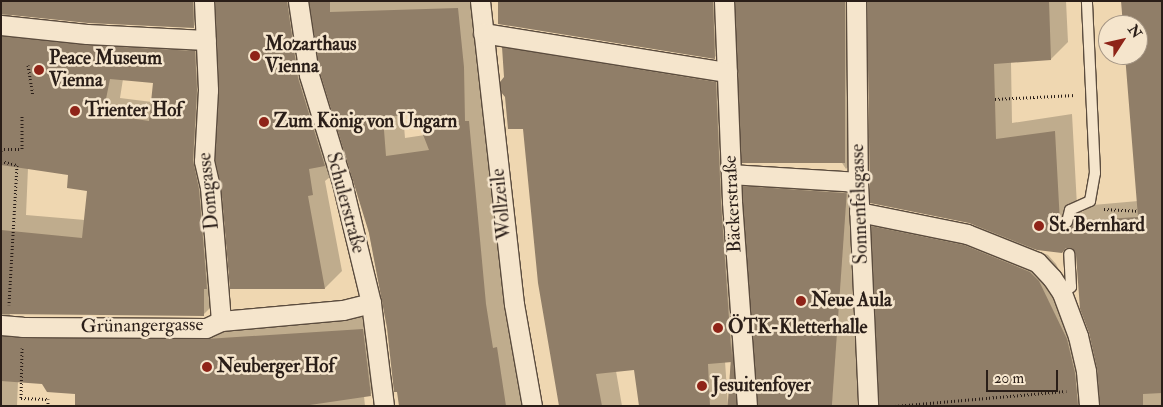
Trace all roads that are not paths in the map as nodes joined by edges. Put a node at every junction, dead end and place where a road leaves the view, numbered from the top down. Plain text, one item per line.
1 (204, 1) edge
2 (298, 1) edge
3 (480, 1) edge
4 (724, 1) edge
5 (856, 1) edge
6 (1087, 1) edge
7 (1, 25) edge
8 (483, 33) junction
9 (206, 40) junction
10 (727, 72) junction
11 (731, 174) junction
12 (858, 182) junction
13 (860, 212) junction
14 (1067, 222) dead end
15 (1069, 254) dead end
16 (1062, 293) junction
17 (371, 303) junction
18 (221, 321) junction
19 (1, 325) edge
20 (1088, 397) edge
21 (380, 405) edge
22 (532, 406) edge
23 (747, 406) edge
24 (868, 406) edge

1 - 9 street, Domgasse
2 - 17 street, Schulerstraße
3 - 8 street, Wollzeile
4 - 10 street, Bäckerstraße
5 - 12 street, Sonnenfelsgasse
6 - 14 lane
7 - 9 street
8 - 10 street
8 - 22 street, Wollzeile
9 - 18 street, Domgasse
10 - 11 street, Bäckerstraße
11 - 12 street
11 - 23 street, Bäckerstraße
12 - 13 street, Sonnenfelsgasse
13 - 16 street
13 - 24 street, Sonnenfelsgasse
15 - 16 lane
16 - 20 street
17 - 18 street, Grünangergasse
17 - 21 street, Schulerstraße
18 - 19 street, Grünangergasse

